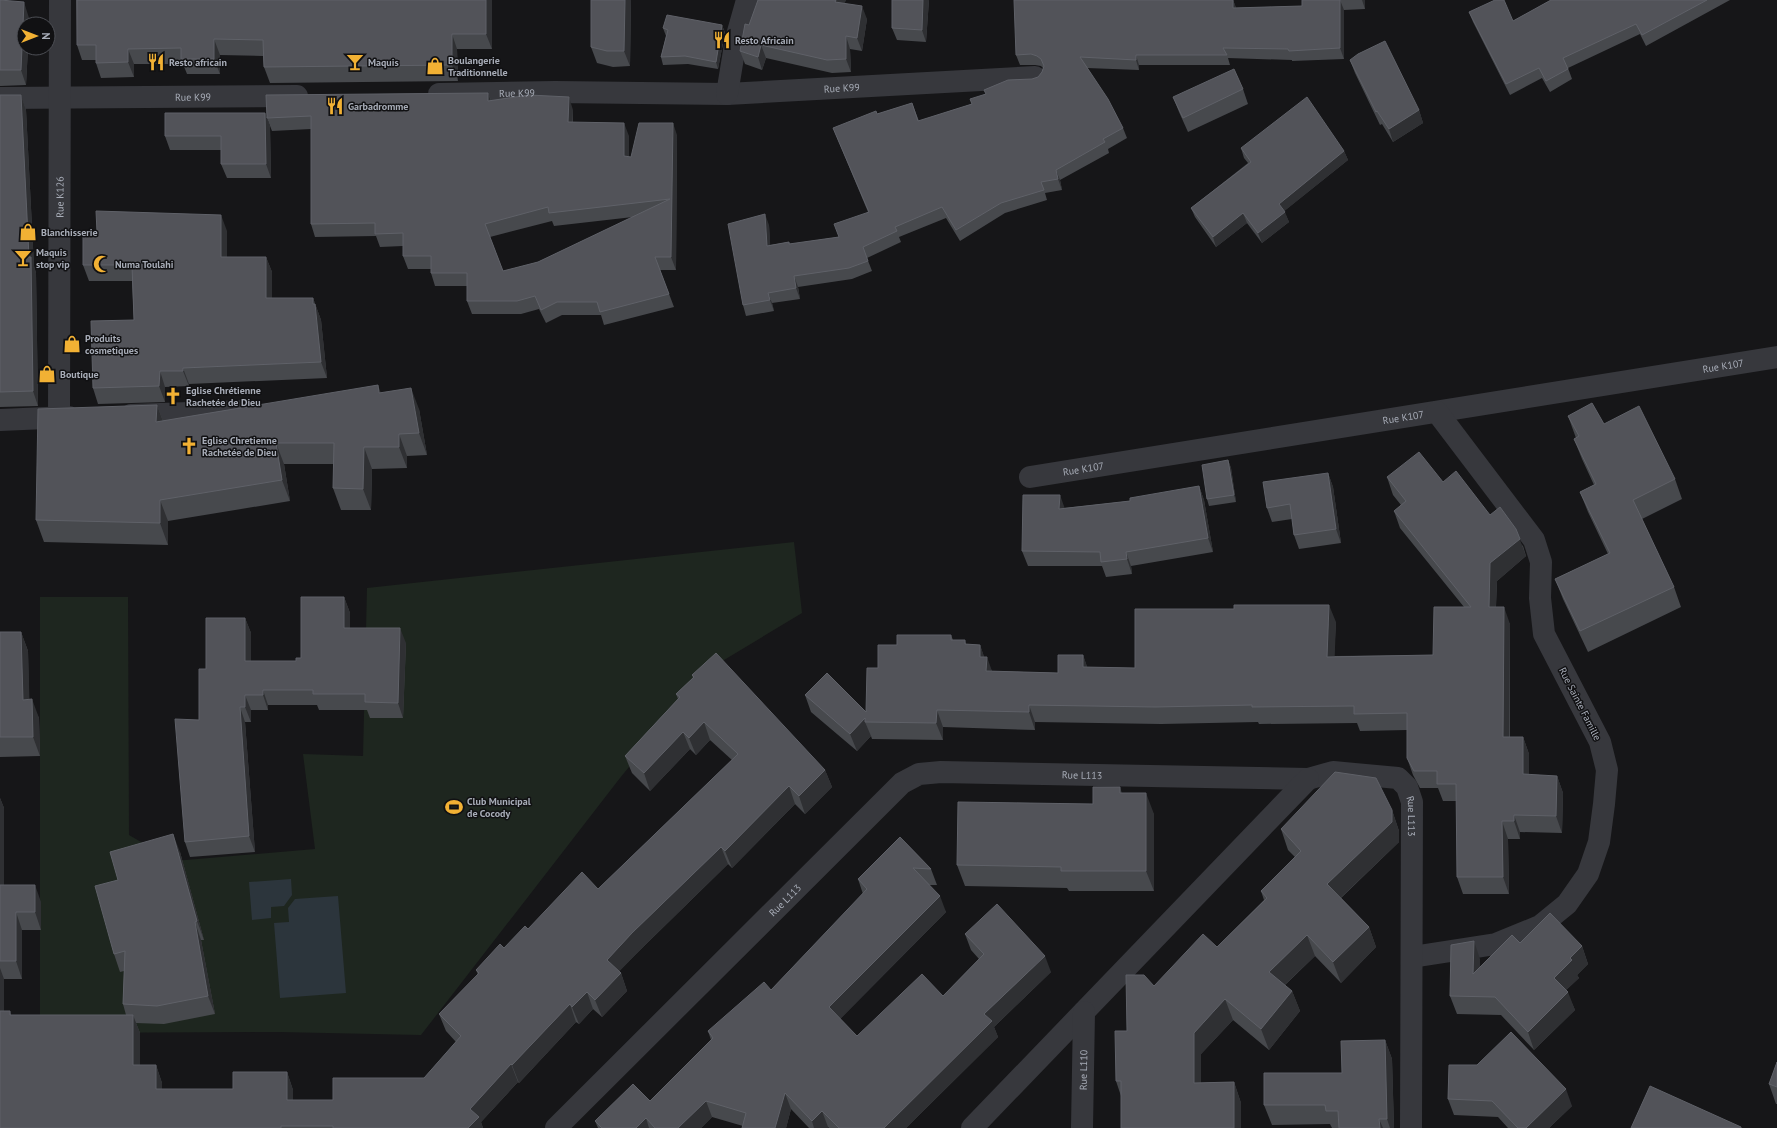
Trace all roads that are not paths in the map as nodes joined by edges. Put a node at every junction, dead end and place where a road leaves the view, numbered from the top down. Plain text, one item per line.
1 (60, 0) edge
2 (747, 0) edge
3 (1034, 77) edge
4 (419, 94) edge
5 (728, 94) junction
6 (315, 95) edge
7 (0, 98) edge
8 (59, 99) junction
9 (1777, 357) edge
10 (270, 410) edge
11 (1438, 412) junction
12 (90, 416) edge
13 (113, 416) edge
14 (59, 417) junction
15 (0, 420) edge
16 (1030, 477) dead end
17 (1308, 779) junction
18 (1412, 957) junction
19 (1084, 1012) junction
20 (556, 1128) edge
21 (972, 1128) edge
22 (1082, 1128) edge
23 (1411, 1128) edge

1 - 8 street, Rue K126
2 - 5 street
3 - 5 street, Rue K99
4 - 5 street, Rue K99
6 - 8 street, Rue K99
7 - 8 street, Rue K99
8 - 14 street, Rue K126
9 - 11 street, Rue K107
10 - 13 street
11 - 16 street, Rue K107
11 - 18 street, Rue Sainte Famille
12 - 14 street
14 - 15 street
17 - 18 street, Rue L113
17 - 19 street
17 - 20 street, Rue L113
18 - 23 street, Rue L113
19 - 21 street
19 - 22 street, Rue L110

